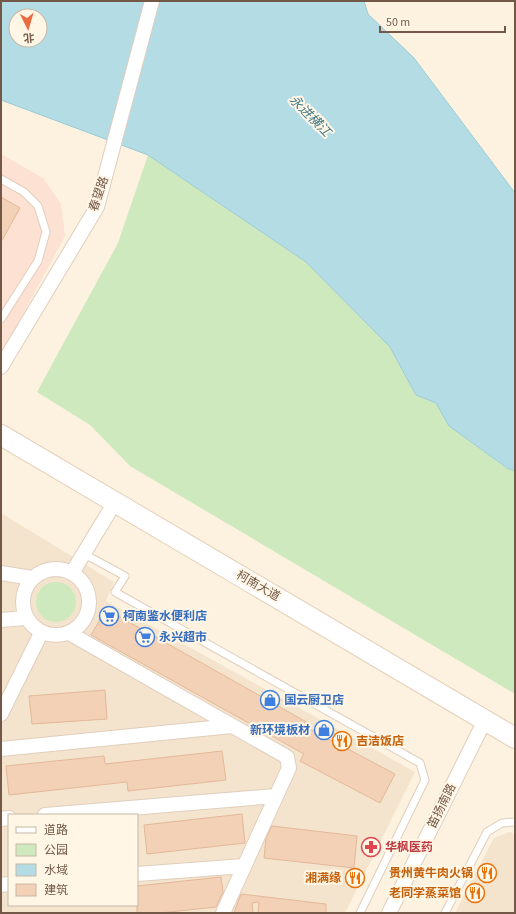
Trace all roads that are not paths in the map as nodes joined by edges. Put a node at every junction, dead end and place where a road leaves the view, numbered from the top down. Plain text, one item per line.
1 (152, 1) edge
2 (1, 179) edge
3 (1, 319) edge
4 (1, 367) edge
5 (1, 435) edge
6 (115, 502) junction
7 (84, 554) junction
8 (1, 573) edge
9 (72, 573) junction
10 (32, 578) junction
11 (26, 618) junction
12 (1, 620) edge
13 (41, 632) junction
14 (69, 633) junction
15 (5, 698) edge
16 (1, 714) edge
17 (485, 720) junction
18 (232, 726) junction
19 (515, 738) edge
20 (1, 748) edge
21 (276, 796) junction
22 (57, 814) edge
23 (515, 822) edge
24 (244, 866) junction
25 (138, 874) edge
26 (223, 913) edge
27 (360, 913) edge
28 (389, 913) edge
29 (445, 913) edge

1 - 4 street, 春望路
2 - 3 lane
5 - 6 main road, 柯南大道
6 - 7 street
6 - 17 main road, 柯南大道
7 - 9 street
7 - 27 lane
8 - 10 street
9 - 10 street
9 - 14 street
10 - 11 street
11 - 12 street
11 - 13 street
13 - 14 street
13 - 15 street
14 - 18 street
15 - 16 street
17 - 19 main road, 柯南大道
17 - 28 street, 笛扬南路
18 - 20 street
18 - 21 street
21 - 22 street
21 - 24 street
23 - 29 lane
24 - 25 street
24 - 26 street

